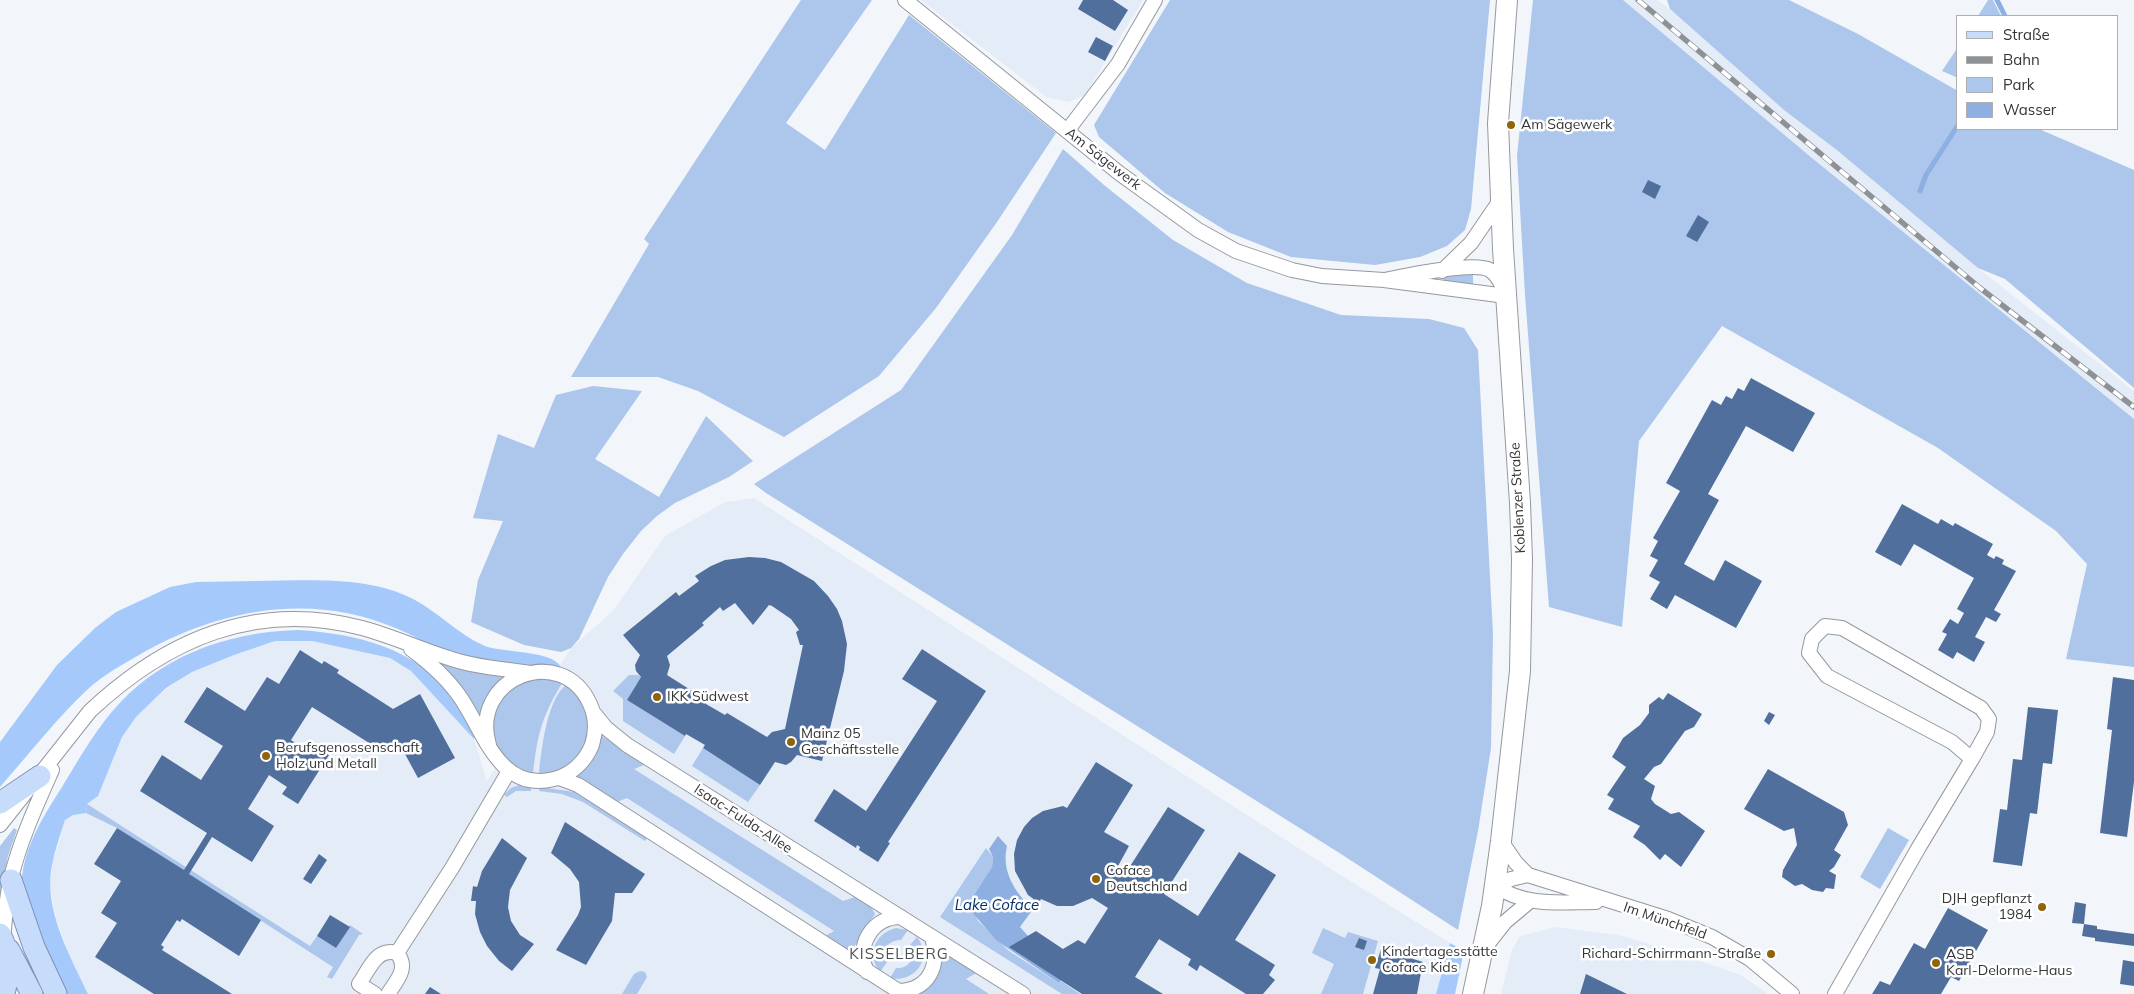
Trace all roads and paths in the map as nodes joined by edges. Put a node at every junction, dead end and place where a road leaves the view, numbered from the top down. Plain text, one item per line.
1 (905, 0) edge
2 (1155, 0) edge
3 (1507, 0) edge
4 (1067, 131) junction
5 (1501, 198) junction
6 (1441, 271) junction
7 (1384, 280) junction
8 (1506, 296) junction
9 (401, 641) junction
10 (530, 673) junction
11 (593, 712) junction
12 (489, 745) junction
13 (59, 753) junction
14 (1972, 759) junction
15 (509, 771) junction
16 (40, 776) junction
17 (559, 778) junction
18 (0, 803) edge
19 (0, 825) edge
20 (1501, 841) junction
21 (1528, 876) junction
22 (11, 880) junction
23 (1495, 886) junction
24 (1530, 901) junction
25 (1609, 902) junction
26 (901, 918) junction
27 (932, 938) junction
28 (3, 939) edge
29 (1483, 950) junction
30 (397, 952) junction
31 (867, 972) junction
32 (901, 992) edge
33 (4, 994) edge
34 (32, 994) edge
35 (56, 994) edge
36 (375, 994) edge
37 (388, 994) edge
38 (1023, 994) edge
39 (1473, 994) edge
40 (1792, 994) edge
41 (1835, 994) edge

1 - 4 street, Am Sägewerk
2 - 4 street
3 - 5 main road, Koblenzer Straße
4 - 7 street, Am Sägewerk
5 - 6 street
5 - 8 main road, Koblenzer Straße
6 - 7 street, Am Sägewerk
6 - 8 street, Am Sägewerk
7 - 8 street, Am Sägewerk
8 - 20 main road, Koblenzer Straße
9 - 10 street, Isaac-Fulda-Allee
9 - 12 street, Isaac-Fulda-Allee
9 - 13 street, Isaac-Fulda-Allee
10 - 11 street, Isaac-Fulda-Allee
10 - 12 street, Isaac-Fulda-Allee
11 - 17 street, Isaac-Fulda-Allee
11 - 26 street, Isaac-Fulda-Allee
12 - 15 street, Isaac-Fulda-Allee
13 - 16 street, Isaac-Fulda-Allee
13 - 22 street, Isaac-Fulda-Allee
14 - 14 street
14 - 41 street
15 - 17 street, Isaac-Fulda-Allee
15 - 30 street
16 - 18 main road
16 - 19 street, Isaac-Fulda-Allee
17 - 31 street, Isaac-Fulda-Allee
20 - 21 street
20 - 23 main road, Koblenzer Straße
21 - 23 street
21 - 25 street, Im Münchfeld
22 - 28 street, Isaac-Fulda-Allee
22 - 35 main road
23 - 24 street, Im Münchfeld
23 - 29 main road, Koblenzer Straße
24 - 25 street, Im Münchfeld
24 - 29 street
25 - 40 street, Im Münchfeld
26 - 27 street, Isaac-Fulda-Allee
26 - 31 street
27 - 32 street, Isaac-Fulda-Allee
27 - 38 street, Isaac-Fulda-Allee
28 - 33 main road
28 - 34 main road
29 - 39 main road, Koblenzer Straße
30 - 36 street
30 - 37 street
31 - 32 street, Isaac-Fulda-Allee

